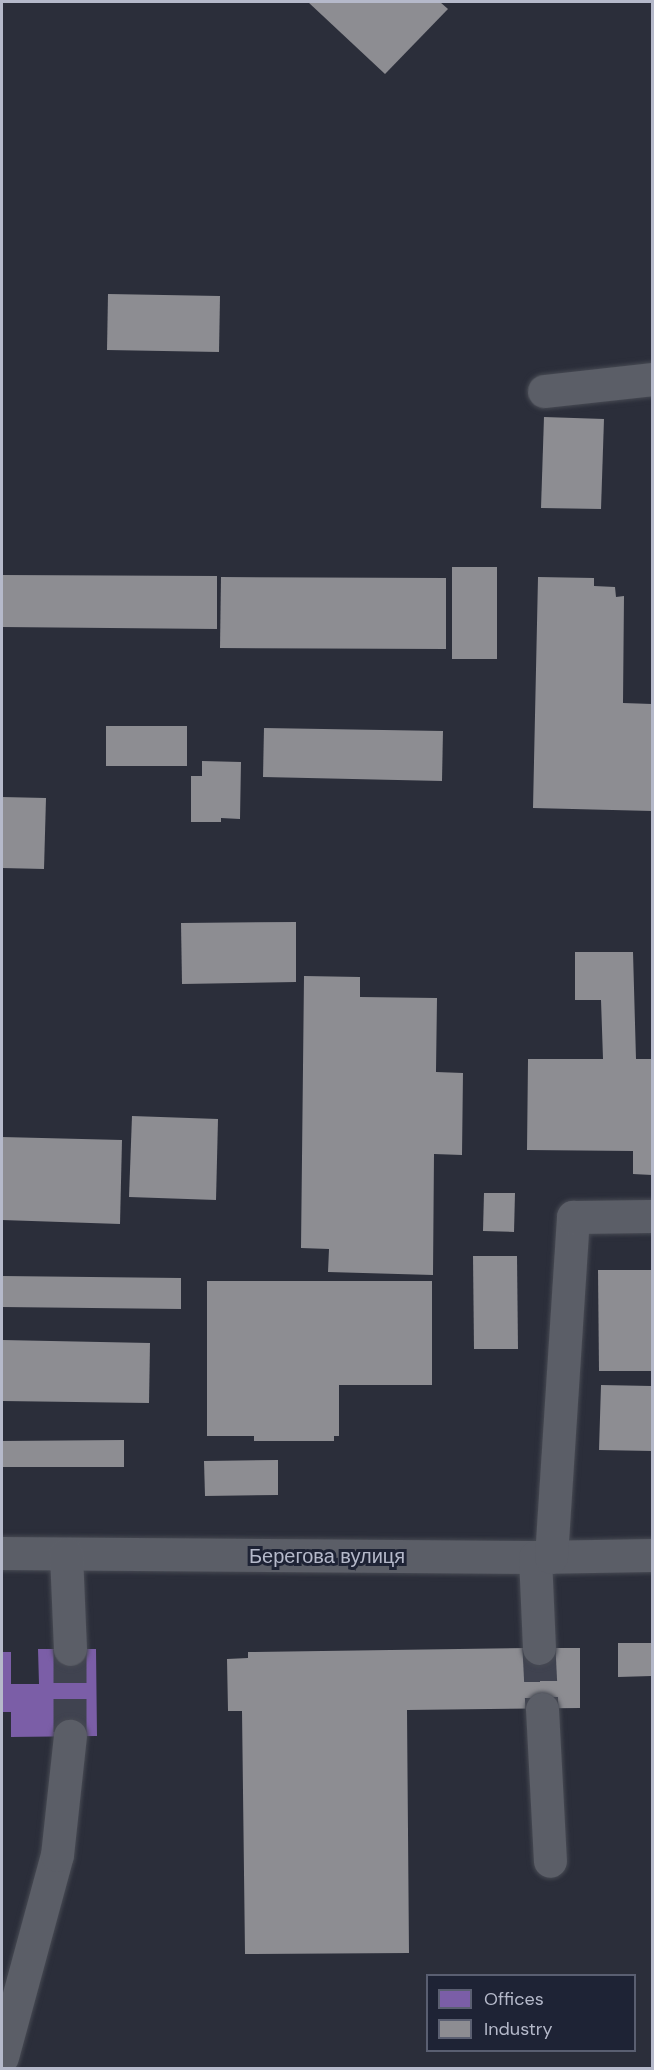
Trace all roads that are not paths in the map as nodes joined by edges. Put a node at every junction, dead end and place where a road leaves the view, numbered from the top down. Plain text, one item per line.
1 (652, 379) edge
2 (544, 391) dead end
3 (652, 1216) edge
4 (2, 1554) edge
5 (66, 1554) junction
6 (652, 1555) edge
7 (543, 1557) junction
8 (539, 1648) tunnel mouth
9 (70, 1649) tunnel mouth
10 (543, 1709) tunnel mouth
11 (70, 1736) tunnel mouth
12 (550, 1861) dead end
13 (2, 2057) edge

1 - 2 street
3 - 7 street
4 - 5 street, Берегова вулиця
5 - 7 street, Берегова вулиця
5 - 9 street
6 - 7 street, Берегова вулиця
7 - 8 street
10 - 12 street
11 - 13 street

